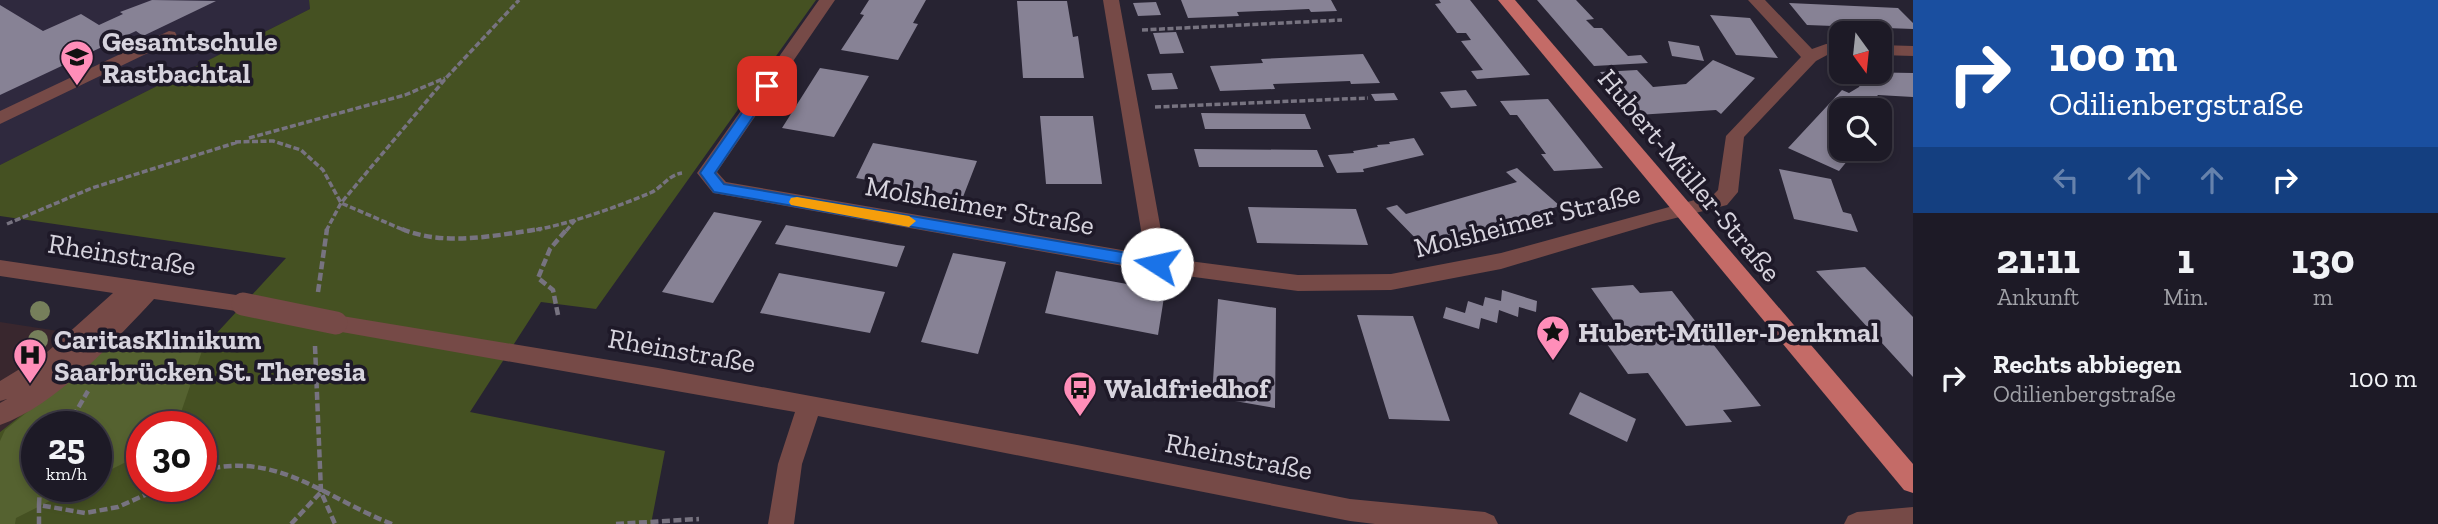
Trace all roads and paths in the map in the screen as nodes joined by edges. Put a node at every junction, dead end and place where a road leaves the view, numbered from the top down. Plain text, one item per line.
1 (519, 0) edge
2 (827, 0) edge
3 (1111, 0) edge
4 (1506, 0) edge
5 (1756, 0) edge
6 (1342, 20) dead end
7 (1116, 31) junction
8 (169, 36) dead end
9 (1829, 49) edge
10 (1892, 50) edge
11 (1913, 51) edge
12 (1810, 57) junction
13 (446, 78) junction
14 (1368, 98) dead end
15 (1130, 108) junction
16 (0, 118) edge
17 (235, 142) junction
18 (713, 181) junction
19 (341, 203) junction
20 (1683, 209) junction
21 (577, 218) junction
22 (7, 223) dead end
23 (1157, 264) junction
24 (0, 268) edge
25 (139, 289) junction
26 (316, 305) dead end
27 (558, 315) dead end
28 (315, 344) dead end
29 (809, 405) junction
30 (1, 409) edge
31 (217, 465) edge
32 (1913, 482) edge
33 (321, 492) junction
34 (39, 502) edge
35 (129, 502) edge
36 (39, 505) junction
37 (1350, 517) edge
38 (699, 519) dead end
39 (1913, 519) edge
40 (39, 524) edge
41 (291, 524) edge
42 (335, 524) edge
43 (392, 524) edge
44 (616, 524) edge
45 (781, 524) edge
46 (1485, 524) edge
47 (1857, 524) edge

1 - 13 path
2 - 18 street
3 - 7 street
4 - 20 main road, Hubert-Müller-Straße
5 - 12 street
6 - 7 path
7 - 15 street
8 - 16 street
9 - 12 street
10 - 11 street
12 - 20 street, Molsheimer Straße
13 - 17 path
13 - 19 path
14 - 15 path
15 - 23 street
17 - 19 path
17 - 22 path
18 - 21 path
18 - 23 street, Molsheimer Straße
19 - 21 path
19 - 26 path
20 - 23 street, Molsheimer Straße
20 - 32 main road, Hubert-Müller-Straße
21 - 27 path
24 - 25 street, Rheinstraße
25 - 29 street, Rheinstraße, bridge
25 - 30 street
28 - 33 path
29 - 37 street, Rheinstraße
29 - 45 street
31 - 33 path
33 - 41 path
33 - 42 path
33 - 43 path
34 - 36 path
35 - 36 path
36 - 40 path
37 - 46 street, Rheinstraße
38 - 44 path
39 - 47 street

